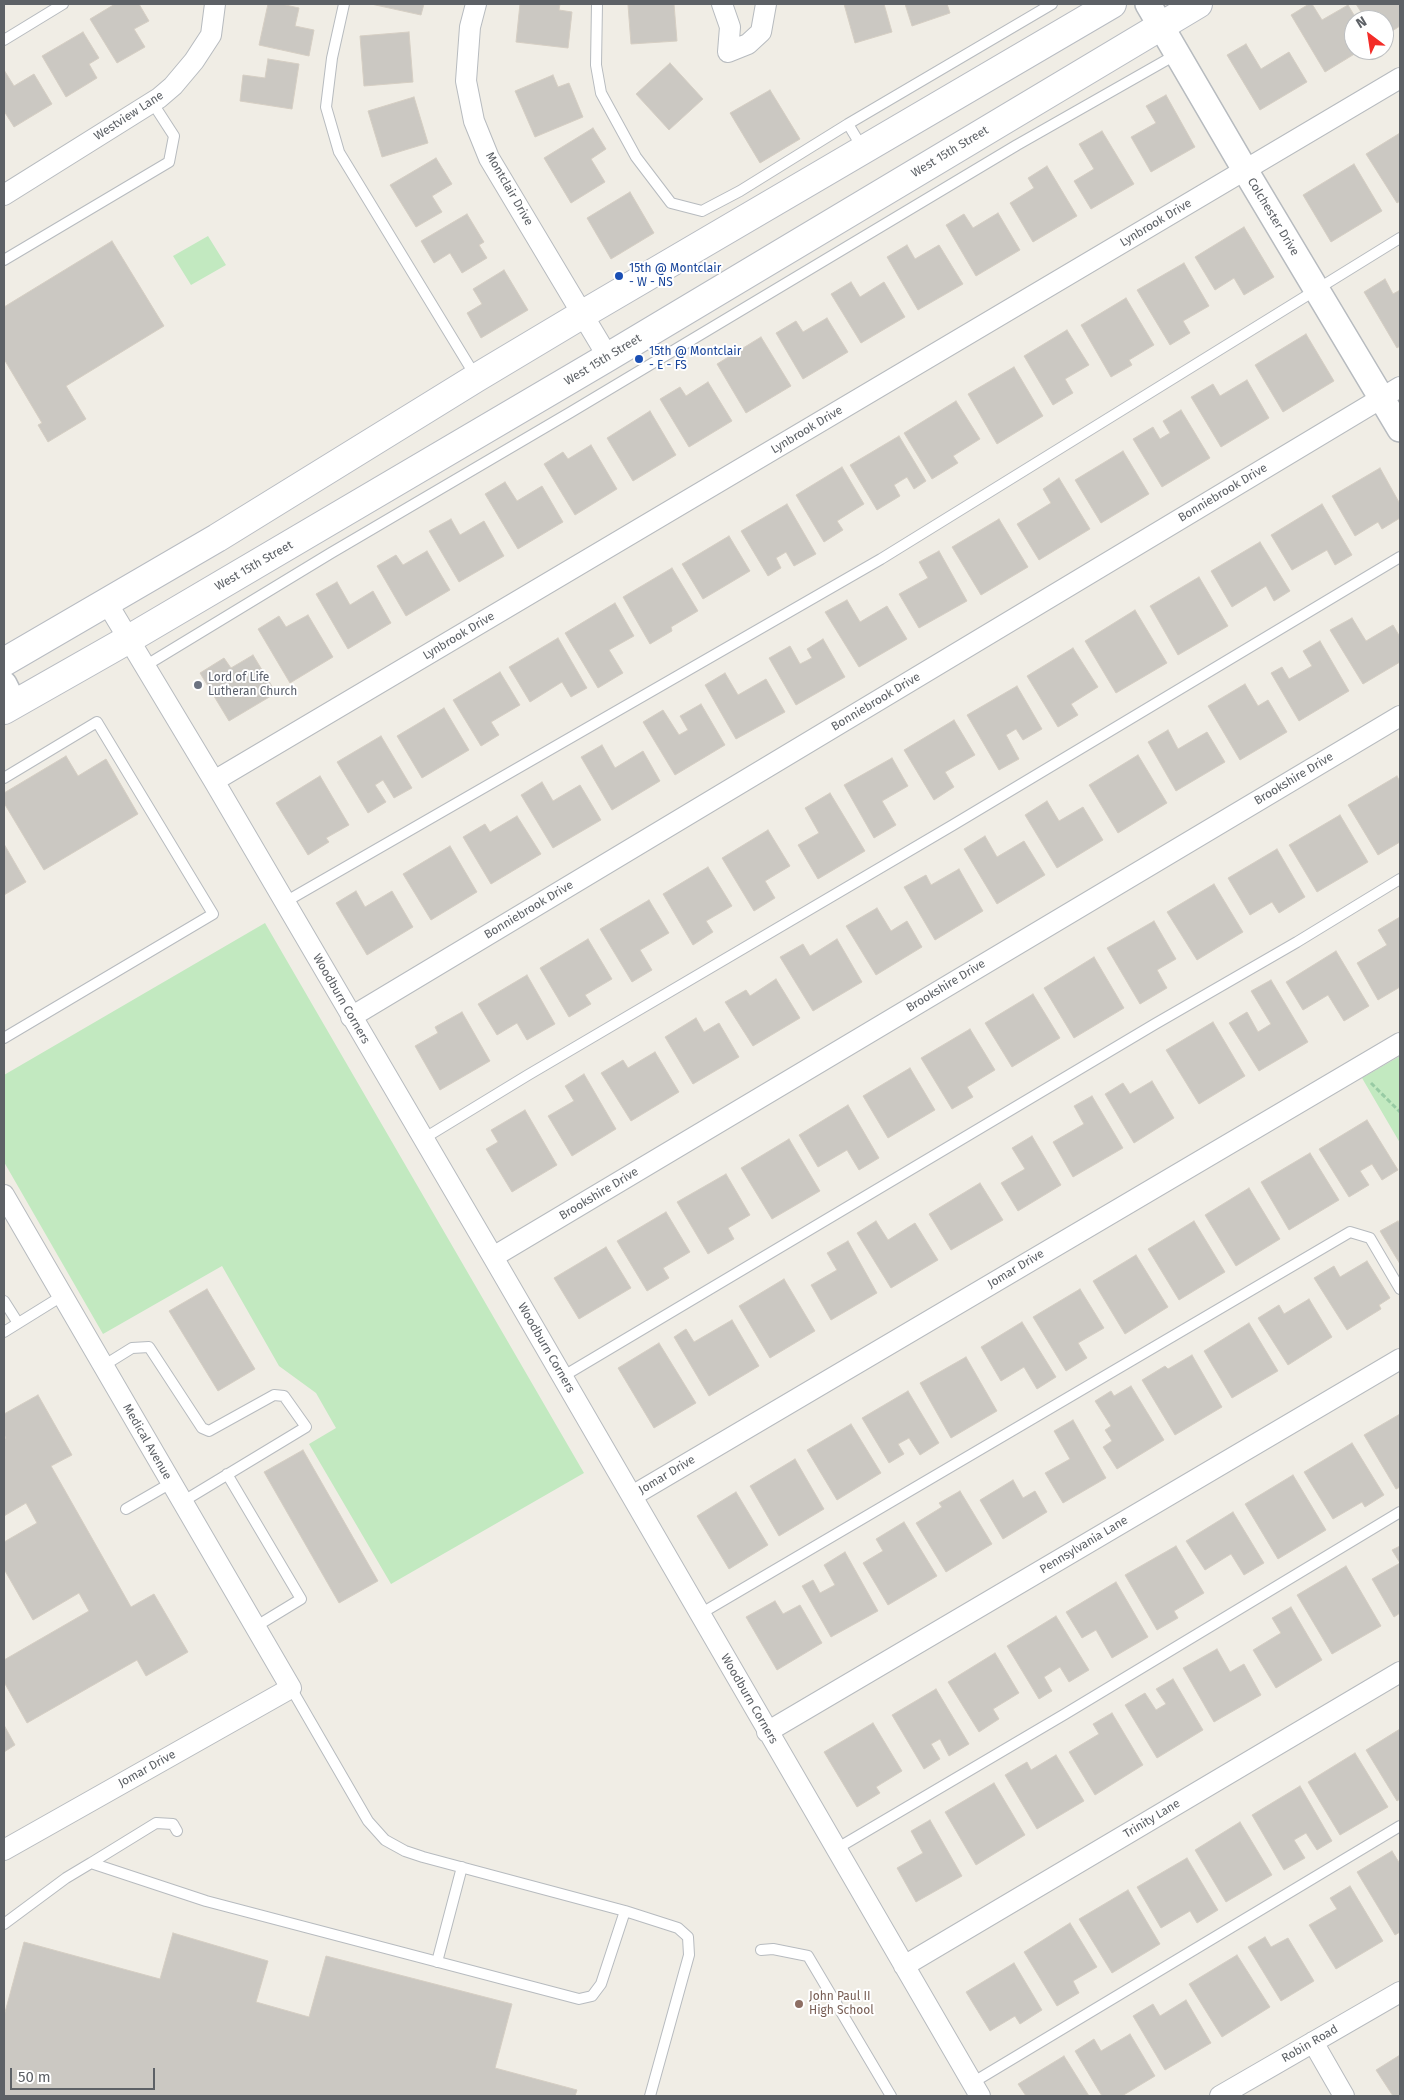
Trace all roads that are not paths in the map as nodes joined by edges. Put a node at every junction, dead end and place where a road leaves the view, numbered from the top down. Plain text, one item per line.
1 (63, 4) edge
2 (215, 4) edge
3 (344, 4) edge
4 (476, 4) edge
5 (597, 4) edge
6 (722, 4) edge
7 (766, 4) edge
8 (1052, 4) edge
9 (1112, 4) edge
10 (1198, 4) edge
11 (1154, 15) edge
12 (4, 40) edge
13 (1176, 54) junction
14 (1400, 78) edge
15 (152, 102) junction
16 (848, 124) junction
17 (864, 150) junction
18 (1245, 170) junction
19 (4, 195) edge
20 (1400, 238) edge
21 (4, 260) edge
22 (1316, 288) junction
23 (583, 314) junction
24 (608, 357) junction
25 (476, 378) junction
26 (1391, 392) edge
27 (1400, 429) edge
28 (1400, 557) edge
29 (107, 603) junction
30 (129, 639) junction
31 (4, 662) edge
32 (145, 666) junction
33 (7, 699) edge
34 (1400, 716) edge
35 (4, 778) edge
36 (214, 781) junction
37 (1400, 879) edge
38 (285, 902) junction
39 (351, 1017) junction
40 (4, 1038) edge
41 (1400, 1043) edge
42 (423, 1139) junction
43 (4, 1195) edge
44 (493, 1257) junction
45 (1400, 1289) edge
46 (62, 1296) junction
47 (4, 1301) edge
48 (18, 1323) junction
49 (4, 1332) edge
50 (1400, 1359) edge
51 (103, 1366) junction
52 (562, 1377) junction
53 (227, 1474) junction
54 (171, 1482) junction
55 (632, 1496) junction
56 (182, 1502) junction
57 (126, 1509) dead end
58 (1400, 1512) edge
59 (700, 1614) junction
60 (255, 1627) junction
61 (1400, 1672) edge
62 (291, 1688) junction
63 (768, 1732) junction
64 (1400, 1826) edge
65 (177, 1831) dead end
66 (836, 1849) junction
67 (4, 1850) edge
68 (91, 1863) junction
69 (462, 1867) junction
70 (625, 1911) junction
71 (4, 1924) edge
72 (760, 1950) dead end
73 (437, 1962) junction
74 (904, 1966) junction
75 (1400, 1992) edge
76 (1313, 2042) junction
77 (976, 2089) edge
78 (650, 2096) edge
79 (891, 2096) edge
80 (1220, 2096) edge
81 (1344, 2096) edge

1 - 12 lane
2 - 15 street, Westview Lane
3 - 25 lane
4 - 23 street, Montclair Drive
5 - 16 lane
6 - 7 street
8 - 16 lane
9 - 17 main road
10 - 11 main road, West 15th Street
11 - 13 street, Colchester Drive
11 - 24 main road, West 15th Street
13 - 18 street, Colchester Drive
13 - 32 lane
14 - 18 street, Lynbrook Drive
15 - 19 street, Westview Lane
15 - 21 lane
16 - 17 lane
17 - 23 main road
18 - 22 street, Colchester Drive
18 - 36 street, Lynbrook Drive
20 - 22 lane
22 - 26 street, Colchester Drive
22 - 38 lane
23 - 24 street, Montclair Drive
23 - 25 main road
24 - 30 main road, West 15th Street
25 - 29 main road
26 - 27 street, Colchester Drive
26 - 39 street, Bonniebrook Drive
28 - 42 lane
29 - 30 street, Woodburn Corners
29 - 31 main road
30 - 32 street, Woodburn Corners
30 - 33 main road, West 15th Street
32 - 36 street, Woodburn Corners
34 - 44 street, Brookshire Drive
35 - 40 lane
36 - 38 street, Woodburn Corners
37 - 52 lane
38 - 39 street, Woodburn Corners
39 - 42 street, Woodburn Corners
41 - 55 street, Jomar Drive
42 - 44 street, Woodburn Corners
43 - 46 street, Medical Avenue
44 - 52 street, Woodburn Corners
45 - 59 lane
46 - 48 lane
46 - 51 street, Medical Avenue
47 - 48 lane
48 - 49 lane
50 - 63 street, Pennsylvania Lane
51 - 53 lane
51 - 54 street, Medical Avenue
52 - 55 street, Woodburn Corners
53 - 56 lane
53 - 60 lane
54 - 56 street, Medical Avenue
54 - 57 lane
55 - 59 street, Woodburn Corners
56 - 60 street, Medical Avenue
58 - 66 lane
59 - 63 street, Woodburn Corners
60 - 62 street, Medical Avenue
61 - 74 street, Trinity Lane
62 - 67 street, Jomar Drive
62 - 69 lane
63 - 66 street, Woodburn Corners
64 - 77 lane
65 - 68 lane
66 - 74 street, Woodburn Corners
68 - 71 lane
68 - 73 lane
69 - 70 lane
69 - 73 lane
70 - 73 lane
70 - 78 lane
72 - 79 lane
74 - 77 street, Woodburn Corners
75 - 76 street, Robin Road
76 - 80 street, Robin Road
76 - 81 street

